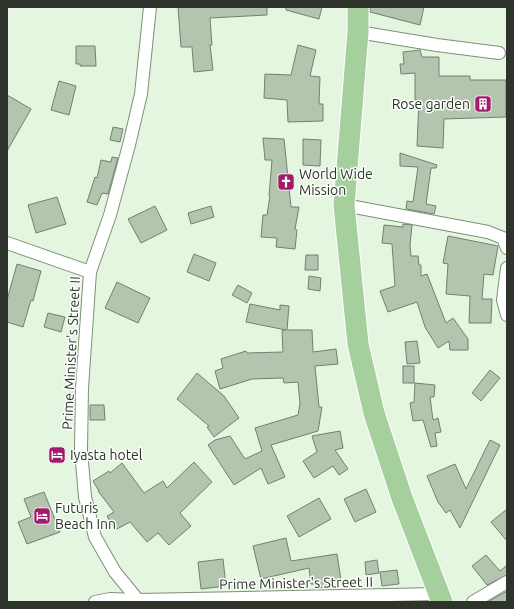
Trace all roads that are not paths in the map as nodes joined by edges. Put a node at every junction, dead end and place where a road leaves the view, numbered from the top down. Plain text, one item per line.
1 (358, 7) edge
2 (149, 12) edge
3 (358, 32) junction
4 (499, 53) dead end
5 (344, 205) junction
6 (7, 243) edge
7 (507, 248) edge
8 (507, 268) edge
9 (90, 272) junction
10 (507, 315) edge
11 (507, 582) edge
12 (440, 598) edge
13 (138, 600) junction
14 (192, 601) edge
15 (95, 602) edge
16 (473, 602) edge

1 - 3 highway
2 - 9 street, Prime Minister's Street II
3 - 4 street
3 - 5 highway
5 - 7 street
5 - 12 highway
6 - 9 street
8 - 10 street
9 - 13 street, Prime Minister's Street II
11 - 16 street
12 - 14 street, Prime Minister's Street II
13 - 14 street, Prime Minister's Street II
13 - 15 street

